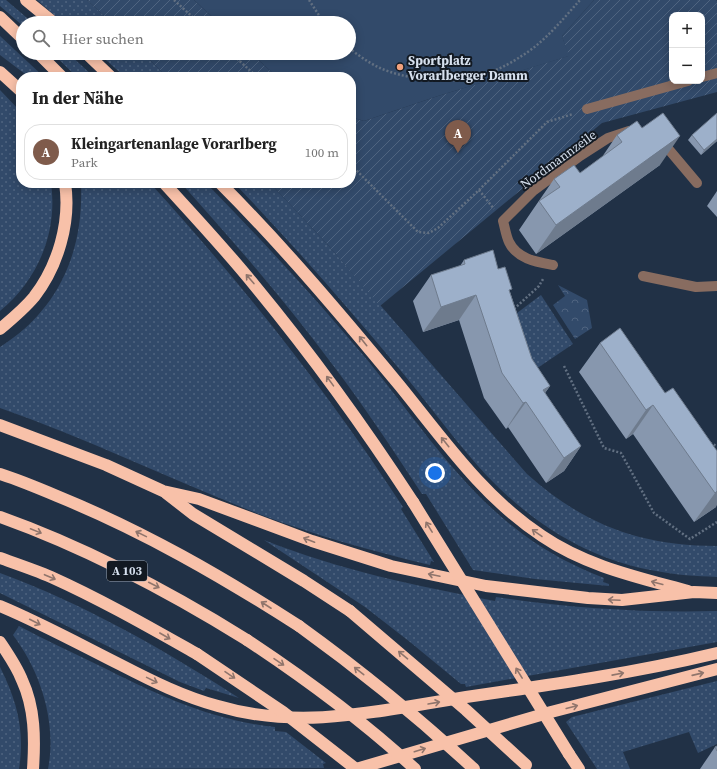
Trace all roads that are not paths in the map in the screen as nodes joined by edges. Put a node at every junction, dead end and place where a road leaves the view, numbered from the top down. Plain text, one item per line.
1 (26, 0) edge
2 (45, 16) edge
3 (0, 18) edge
4 (16, 33) edge
5 (45, 60) edge
6 (94, 60) edge
7 (0, 72) edge
8 (57, 72) edge
9 (107, 72) edge
10 (717, 73) edge
11 (705, 76) edge
12 (677, 84) edge
13 (16, 86) edge
14 (587, 109) road end
15 (639, 132) edge
16 (651, 135) edge
17 (697, 183) dead end
18 (66, 188) edge
19 (168, 188) edge
20 (225, 188) edge
21 (553, 265) road end
22 (643, 276) dead end
23 (717, 286) edge
24 (0, 329) edge
25 (0, 425) edge
26 (0, 474) edge
27 (163, 491) junction
28 (0, 516) edge
29 (0, 558) edge
30 (694, 592) junction
31 (717, 593) edge
32 (0, 606) edge
33 (0, 642) edge
34 (717, 653) edge
35 (717, 669) edge
36 (528, 767) edge
37 (33, 769) edge
38 (356, 769) edge
39 (415, 769) edge
40 (474, 769) edge
41 (579, 769) edge

1 - 2 highway
3 - 4 highway
5 - 8 highway
6 - 9 highway
7 - 13 highway
10 - 11 street
12 - 14 street
15 - 21 street, Nordmannzeile
16 - 17 street
18 - 24 highway
41 -> 19 highway, bridge
30 -> 20 highway
22 - 23 street
25 - 27 highway
40 -> 26 highway, bridge
30 -> 27 highway
36 -> 27 highway, bridge
28 -> 39 highway, A 103, bridge
29 -> 38 highway, bridge
30 - 31 highway
32 -> 34 highway
33 - 37 highway
38 -> 35 highway

